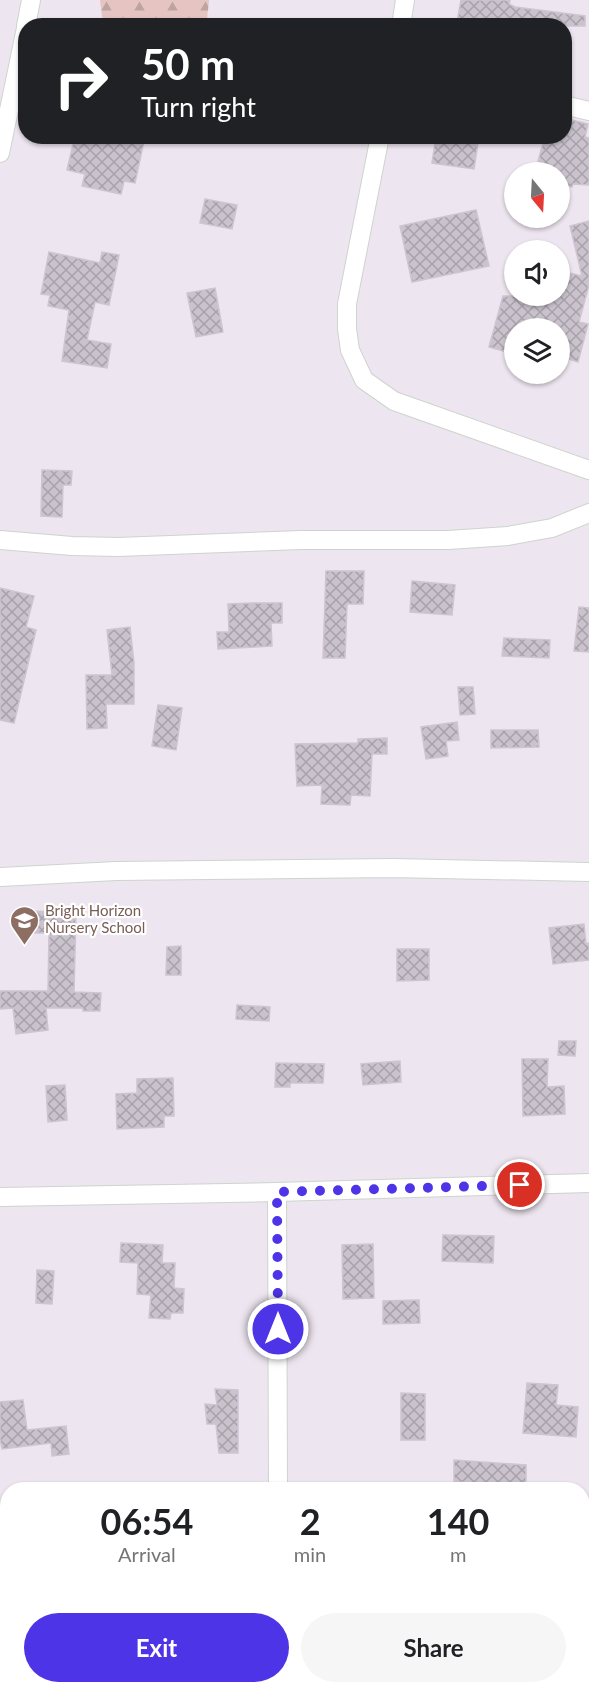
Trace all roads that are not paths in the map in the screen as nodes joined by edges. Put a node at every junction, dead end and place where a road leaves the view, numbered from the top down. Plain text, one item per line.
1 (31, 0) edge
2 (405, 0) edge
3 (28, 18) edge
4 (402, 18) edge
5 (18, 66) edge
6 (572, 107) edge
7 (589, 111) edge
8 (378, 144) edge
9 (0, 153) edge
10 (589, 470) edge
11 (589, 513) edge
12 (0, 540) edge
13 (589, 872) edge
14 (0, 877) edge
15 (589, 1183) edge
16 (277, 1192) junction
17 (0, 1197) edge
18 (278, 1482) edge

1 - 3 street
2 - 4 street
5 - 9 street
6 - 7 street
8 - 10 street
11 - 12 street
13 - 14 street
15 - 16 street
16 - 17 street
16 - 18 street

